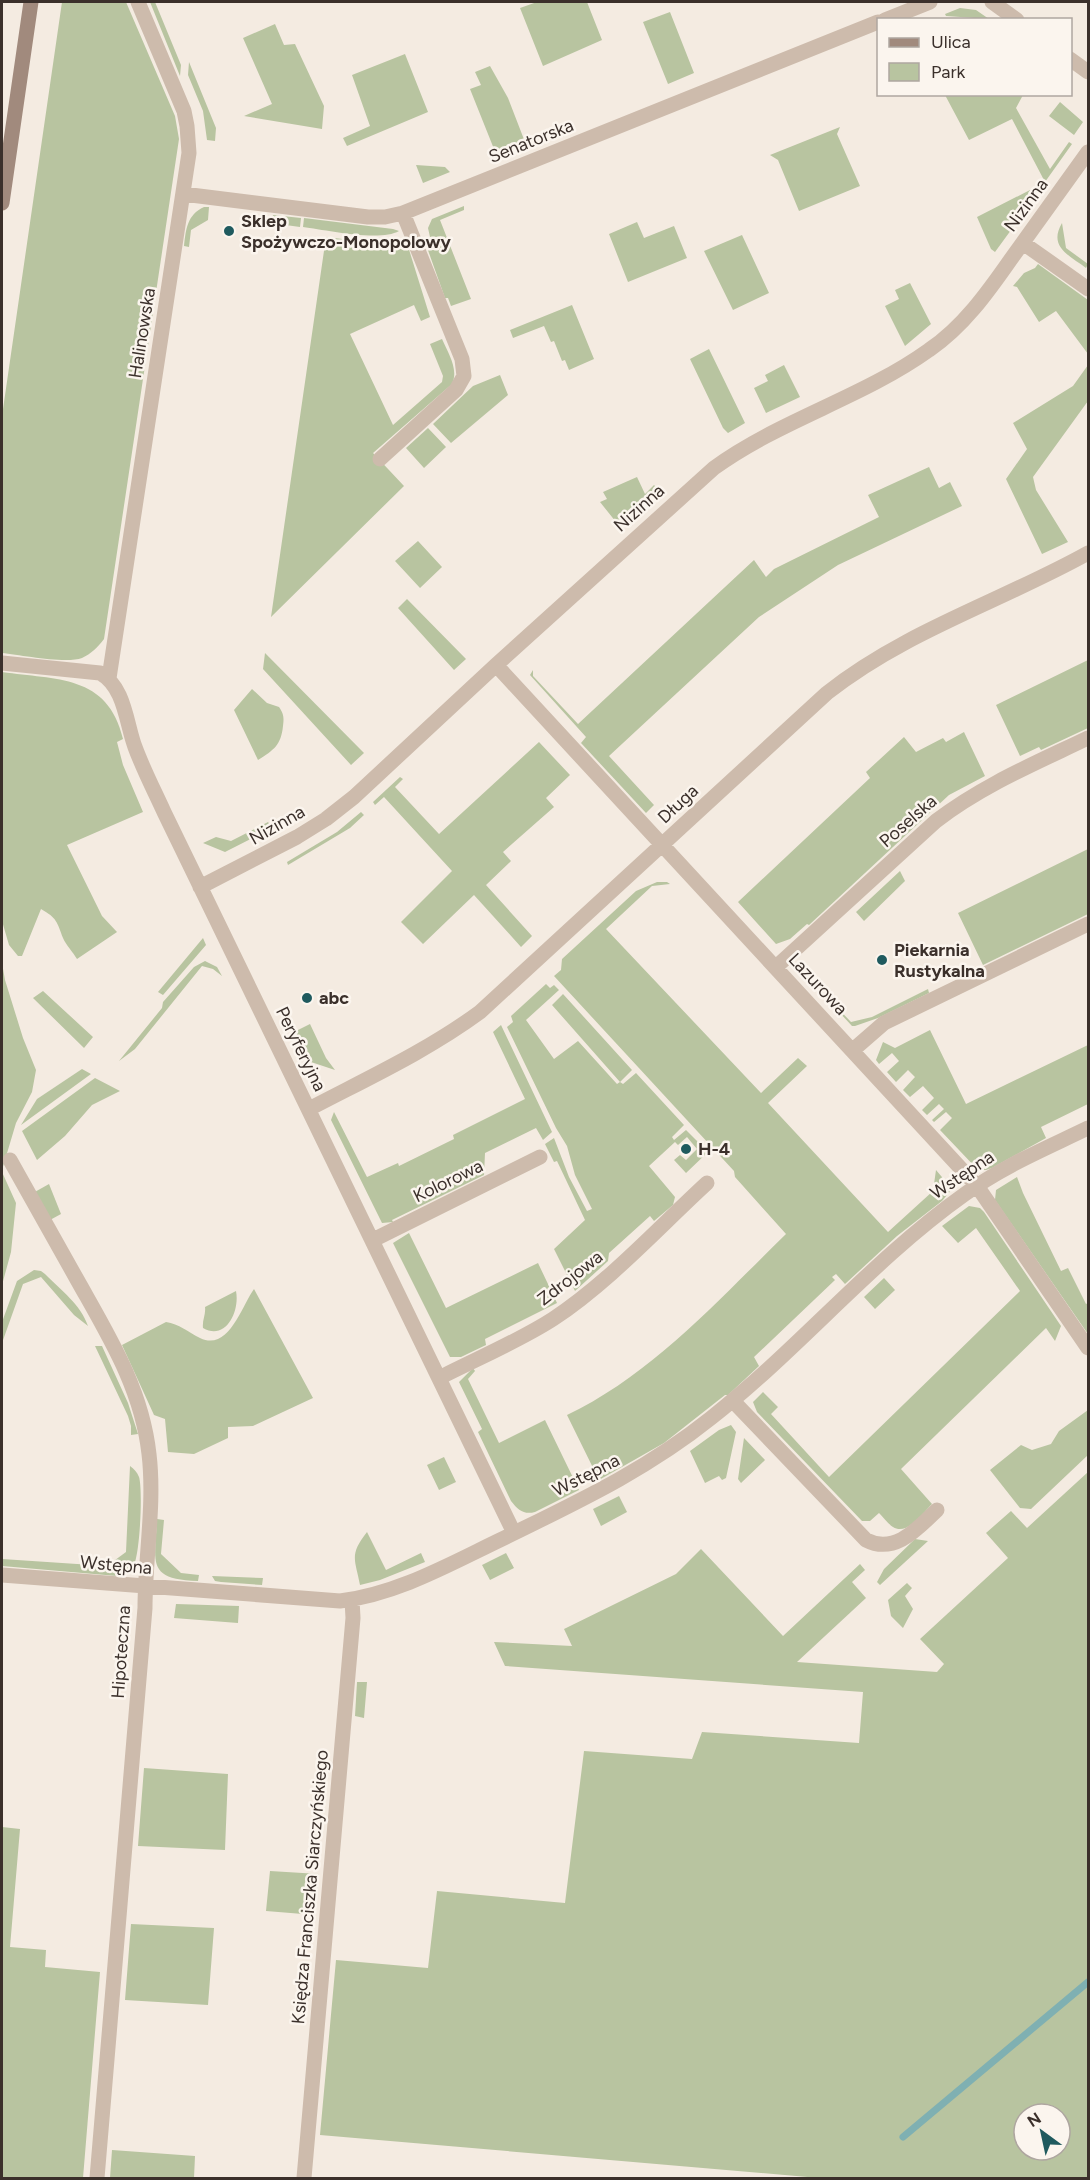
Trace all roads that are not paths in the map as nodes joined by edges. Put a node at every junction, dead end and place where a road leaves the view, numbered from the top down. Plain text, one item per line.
1 (31, 2) edge
2 (138, 2) edge
3 (930, 2) edge
4 (992, 2) edge
5 (890, 18) edge
6 (1014, 18) edge
7 (877, 23) edge
8 (1072, 59) edge
9 (1089, 72) edge
10 (1089, 152) edge
11 (183, 194) junction
12 (2, 203) edge
13 (403, 213) junction
14 (1023, 243) junction
15 (1089, 289) edge
16 (380, 459) dead end
17 (1089, 553) edge
18 (2, 663) edge
19 (496, 665) junction
20 (109, 678) junction
21 (1089, 738) edge
22 (662, 845) junction
23 (200, 887) junction
24 (1089, 924) edge
25 (776, 967) junction
26 (853, 1050) junction
27 (309, 1109) junction
28 (1089, 1128) edge
29 (540, 1157) dead end
30 (10, 1160) dead end
31 (707, 1183) dead end
32 (976, 1185) junction
33 (373, 1240) junction
34 (1089, 1348) edge
35 (440, 1378) junction
36 (733, 1401) junction
37 (937, 1510) dead end
38 (514, 1533) junction
39 (2, 1575) edge
40 (144, 1587) junction
41 (352, 1600) junction
42 (97, 2178) edge
43 (304, 2178) edge

1 - 12 main road
2 - 11 street, Halinowska
3 - 5 street
4 - 6 street
7 - 13 street, Senatorska
8 - 9 street
10 - 14 street, Nizinna
11 - 13 street, Senatorska
11 - 20 street, Halinowska
13 - 16 street
14 - 15 street
14 - 19 street, Nizinna
17 - 22 street, Długa
18 - 20 street
19 - 22 street, Lazurowa
19 - 23 street, Nizinna
20 - 23 street, Peryferyjna
21 - 25 street, Poselska
22 - 25 street, Lazurowa
22 - 27 street, Długa
23 - 27 street, Peryferyjna
24 - 26 street
25 - 26 street, Lazurowa
26 - 32 street, Lazurowa
27 - 33 street, Peryferyjna
28 - 32 street, Wstępna
29 - 33 street, Kolorowa
30 - 40 street, Hipoteczna
31 - 35 street, Zdrojowa
32 - 34 street, Lazurowa
32 - 36 street, Wstępna
33 - 35 street, Peryferyjna
35 - 38 street, Peryferyjna
36 - 37 street
36 - 38 street, Wstępna
38 - 41 street, Wstępna
39 - 40 street, Wstępna
40 - 41 street, Wstępna
40 - 42 street, Hipoteczna
41 - 43 street, Księdza Franciszka Siarczyńskiego

